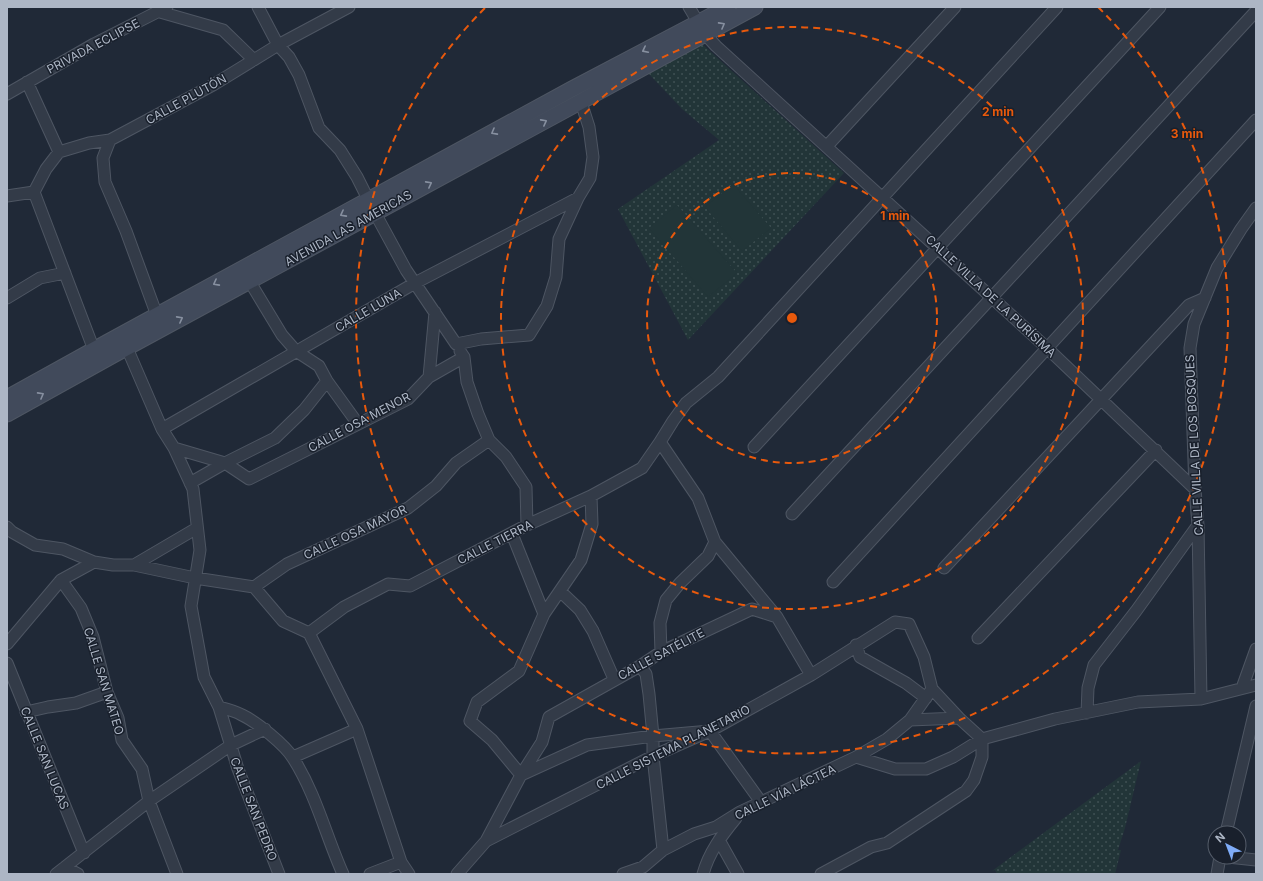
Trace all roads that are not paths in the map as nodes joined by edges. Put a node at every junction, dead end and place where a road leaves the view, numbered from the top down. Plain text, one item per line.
1 (258, 7) edge
2 (349, 7) edge
3 (689, 7) edge
4 (728, 7) edge
5 (755, 7) edge
6 (956, 7) edge
7 (1057, 7) edge
8 (1160, 7) edge
9 (164, 9) edge
10 (1256, 11) edge
11 (702, 29) junction
12 (684, 38) junction
13 (278, 45) junction
14 (254, 60) junction
15 (27, 82) junction
16 (7, 94) edge
17 (581, 102) junction
18 (1256, 120) edge
19 (110, 140) junction
20 (827, 146) junction
21 (59, 152) junction
22 (34, 192) junction
23 (7, 196) edge
24 (882, 196) junction
25 (578, 198) junction
26 (372, 207) junction
27 (1256, 208) edge
28 (938, 247) junction
29 (65, 273) junction
30 (247, 275) junction
31 (414, 283) junction
32 (7, 298) edge
33 (993, 298) junction
34 (1205, 298) junction
35 (435, 312) junction
36 (159, 322) junction
37 (456, 344) junction
38 (117, 348) junction
39 (1047, 348) junction
40 (94, 350) junction
41 (296, 351) junction
42 (464, 357) junction
43 (429, 377) junction
44 (327, 381) junction
45 (7, 398) edge
46 (1102, 399) junction
47 (7, 414) edge
48 (358, 424) junction
49 (162, 429) junction
50 (489, 440) junction
51 (660, 442) junction
52 (754, 447) dead end
53 (174, 448) junction
54 (1156, 450) junction
55 (225, 463) junction
56 (190, 483) junction
57 (1195, 489) junction
58 (591, 496) junction
59 (792, 514) dead end
60 (527, 525) junction
61 (1198, 525) junction
62 (7, 527) edge
63 (197, 528) junction
64 (512, 534) junction
65 (715, 542) junction
66 (94, 562) junction
67 (134, 565) junction
68 (944, 568) dead end
69 (195, 578) junction
70 (61, 580) junction
71 (833, 582) dead end
72 (254, 587) junction
73 (560, 591) junction
74 (544, 614) junction
75 (777, 617) junction
76 (309, 633) junction
77 (978, 638) dead end
78 (7, 644) edge
79 (856, 645) junction
80 (1256, 649) edge
81 (661, 652) junction
82 (7, 663) edge
83 (640, 666) junction
84 (811, 675) junction
85 (614, 679) junction
86 (1256, 685) edge
87 (1242, 688) junction
88 (107, 692) junction
89 (929, 693) junction
90 (1201, 699) junction
91 (1256, 706) edge
92 (219, 707) junction
93 (26, 712) junction
94 (1086, 713) junction
95 (959, 718) junction
96 (910, 720) junction
97 (265, 729) junction
98 (357, 729) junction
99 (710, 731) junction
100 (653, 736) junction
101 (982, 739) junction
102 (230, 745) junction
103 (653, 756) junction
104 (293, 757) junction
105 (856, 757) junction
106 (520, 775) junction
107 (758, 799) junction
108 (149, 801) junction
109 (740, 812) junction
110 (1228, 825) edge
111 (718, 840) junction
112 (486, 841) junction
113 (663, 850) junction
114 (84, 854) junction
115 (401, 862) junction
116 (61, 871) edge
117 (641, 871) edge
118 (463, 872) edge
119 (78, 874) edge
120 (177, 874) edge
121 (279, 874) edge
122 (343, 874) edge
123 (370, 874) edge
124 (410, 874) edge
125 (623, 874) edge
126 (703, 874) edge
127 (738, 874) edge
128 (822, 874) edge

1 - 13 street
2 - 13 street, CALLE PLUTÓN
3 - 11 street, CALLE VILLA DE LA PURÍSIMA
4 - 11 street
11 -> 5 street
6 - 20 street
7 - 24 street, CALLE TIERRA
8 - 28 street
9 - 14 street
9 - 15 street, PRIVADA ECLIPSE
10 - 33 street
11 - 12 street
11 - 20 street, CALLE VILLA DE LA PURÍSIMA
12 - 17 street, AVENIDA LAS AMERICAS
12 -> 26 street, AVENIDA LAS AMERICAS
13 - 14 street, CALLE PLUTÓN
13 - 26 street
14 - 19 street, CALLE PLUTÓN
15 - 16 street, PRIVADA ECLIPSE
15 - 21 street
17 - 25 street
26 -> 17 street, AVENIDA LAS AMERICAS
18 - 39 street
19 - 21 street, CALLE PLUTÓN
19 - 36 street
20 - 24 street, CALLE VILLA DE LA PURÍSIMA
21 - 22 street
22 - 23 street
22 - 29 street
24 - 28 street, CALLE VILLA DE LA PURÍSIMA
24 - 51 street, CALLE TIERRA
25 - 31 street, CALLE LUNA
25 - 37 street
26 - 30 street, AVENIDA LAS AMERICAS
26 - 31 street
27 - 34 street, CALLE VILLA DE LOS BOSQUES
28 - 33 street, CALLE VILLA DE LA PURÍSIMA
28 - 52 street
29 - 32 street
29 - 40 street
30 - 36 street, AVENIDA LAS AMERICAS
30 - 41 street
31 - 35 street
31 - 41 street, CALLE LUNA
33 - 39 street, CALLE VILLA DE LA PURÍSIMA
33 - 59 street
34 - 46 street
34 - 57 street, CALLE VILLA DE LOS BOSQUES
35 - 37 street
35 - 43 street
36 - 38 street, AVENIDA LAS AMERICAS
36 - 38 street, AVENIDA LAS AMERICAS
37 - 42 street
38 - 40 street, AVENIDA LAS AMERICAS
47 -> 38 street, AVENIDA LAS AMERICAS
38 - 49 street, CALLE SAN PEDRO
39 - 46 street, CALLE VILLA DE LA PURÍSIMA
39 - 71 street
40 - 45 street, AVENIDA LAS AMERICAS
41 - 44 street
41 - 49 street, CALLE LUNA
42 - 43 street, CALLE OSA MENOR
42 - 50 street
43 - 48 street, CALLE OSA MENOR
44 - 48 street
44 - 55 street
46 - 54 street, CALLE VILLA DE LA PURÍSIMA
46 - 68 street
48 - 55 street, CALLE OSA MENOR
49 - 53 street, CALLE SAN PEDRO
50 - 60 street
50 - 72 street, CALLE OSA MAYOR
51 - 58 street, CALLE TIERRA
51 - 65 street
53 - 55 street
53 - 56 street, CALLE SAN PEDRO
54 - 57 street, CALLE VILLA DE LA PURÍSIMA
54 - 77 street
55 - 56 street
56 - 63 street, CALLE SAN PEDRO
57 - 61 street, CALLE VILLA DE LOS BOSQUES
58 - 60 street, CALLE TIERRA
58 - 73 street
60 - 64 street, CALLE TIERRA
61 - 90 street, CALLE VILLA DE LOS BOSQUES
61 - 94 street
62 - 66 street
63 - 67 street
63 - 69 street, CALLE SAN PEDRO
64 - 74 street
64 - 76 street, CALLE TIERRA
65 - 75 street
65 - 81 street
66 - 67 street
66 - 70 street
67 - 69 street
69 - 72 street
69 - 92 street, CALLE SAN PEDRO
70 - 78 street
70 - 88 street, CALLE SAN MATEO
72 - 76 street
73 - 74 street
73 - 85 street
74 - 106 street
75 - 81 street, CALLE SATÉLITE
75 - 84 street
76 - 98 street
79 - 84 street, CALLE SISTEMA PLANETARIO
79 - 89 street
79 - 89 street, CALLE SISTEMA PLANETARIO
80 - 87 street
81 - 83 street, CALLE SATÉLITE
82 - 93 street, CALLE SAN LUCAS
83 - 85 street, CALLE SATÉLITE
83 - 100 street
84 - 99 street, CALLE SISTEMA PLANETARIO
85 - 106 street, CALLE SATÉLITE
86 - 87 street
87 - 90 street
88 - 93 street
88 - 108 street, CALLE SAN MATEO
89 - 95 street
89 - 96 street, CALLE VÍA LÁCTEA
90 - 94 street
91 - 110 street
92 - 97 street
92 - 102 street, CALLE SAN PEDRO
93 - 114 street, CALLE SAN LUCAS
94 - 101 street
95 - 96 street
95 - 101 street
96 - 105 street, CALLE VÍA LÁCTEA
97 - 102 street
97 - 104 street
98 - 104 street
98 - 115 street
99 - 100 street
99 - 103 street, CALLE SISTEMA PLANETARIO
99 - 107 street
100 - 103 street
100 - 106 street
101 - 105 street
101 - 128 street
102 - 108 street
102 - 121 street, CALLE SAN PEDRO
103 - 112 street, CALLE SISTEMA PLANETARIO
103 - 113 street
104 - 122 street
105 - 107 street, CALLE VÍA LÁCTEA
106 - 112 street
107 - 109 street, CALLE VÍA LÁCTEA
108 - 114 street
108 - 120 street, CALLE SAN MATEO
109 - 111 street
109 - 113 street, CALLE VÍA LÁCTEA
111 - 126 street
111 - 127 street
112 - 118 street
113 - 117 street, CALLE VÍA LÁCTEA
114 - 116 street
115 - 123 street
115 - 124 street
116 - 119 street
117 - 125 street, CALLE VÍA LÁCTEA

